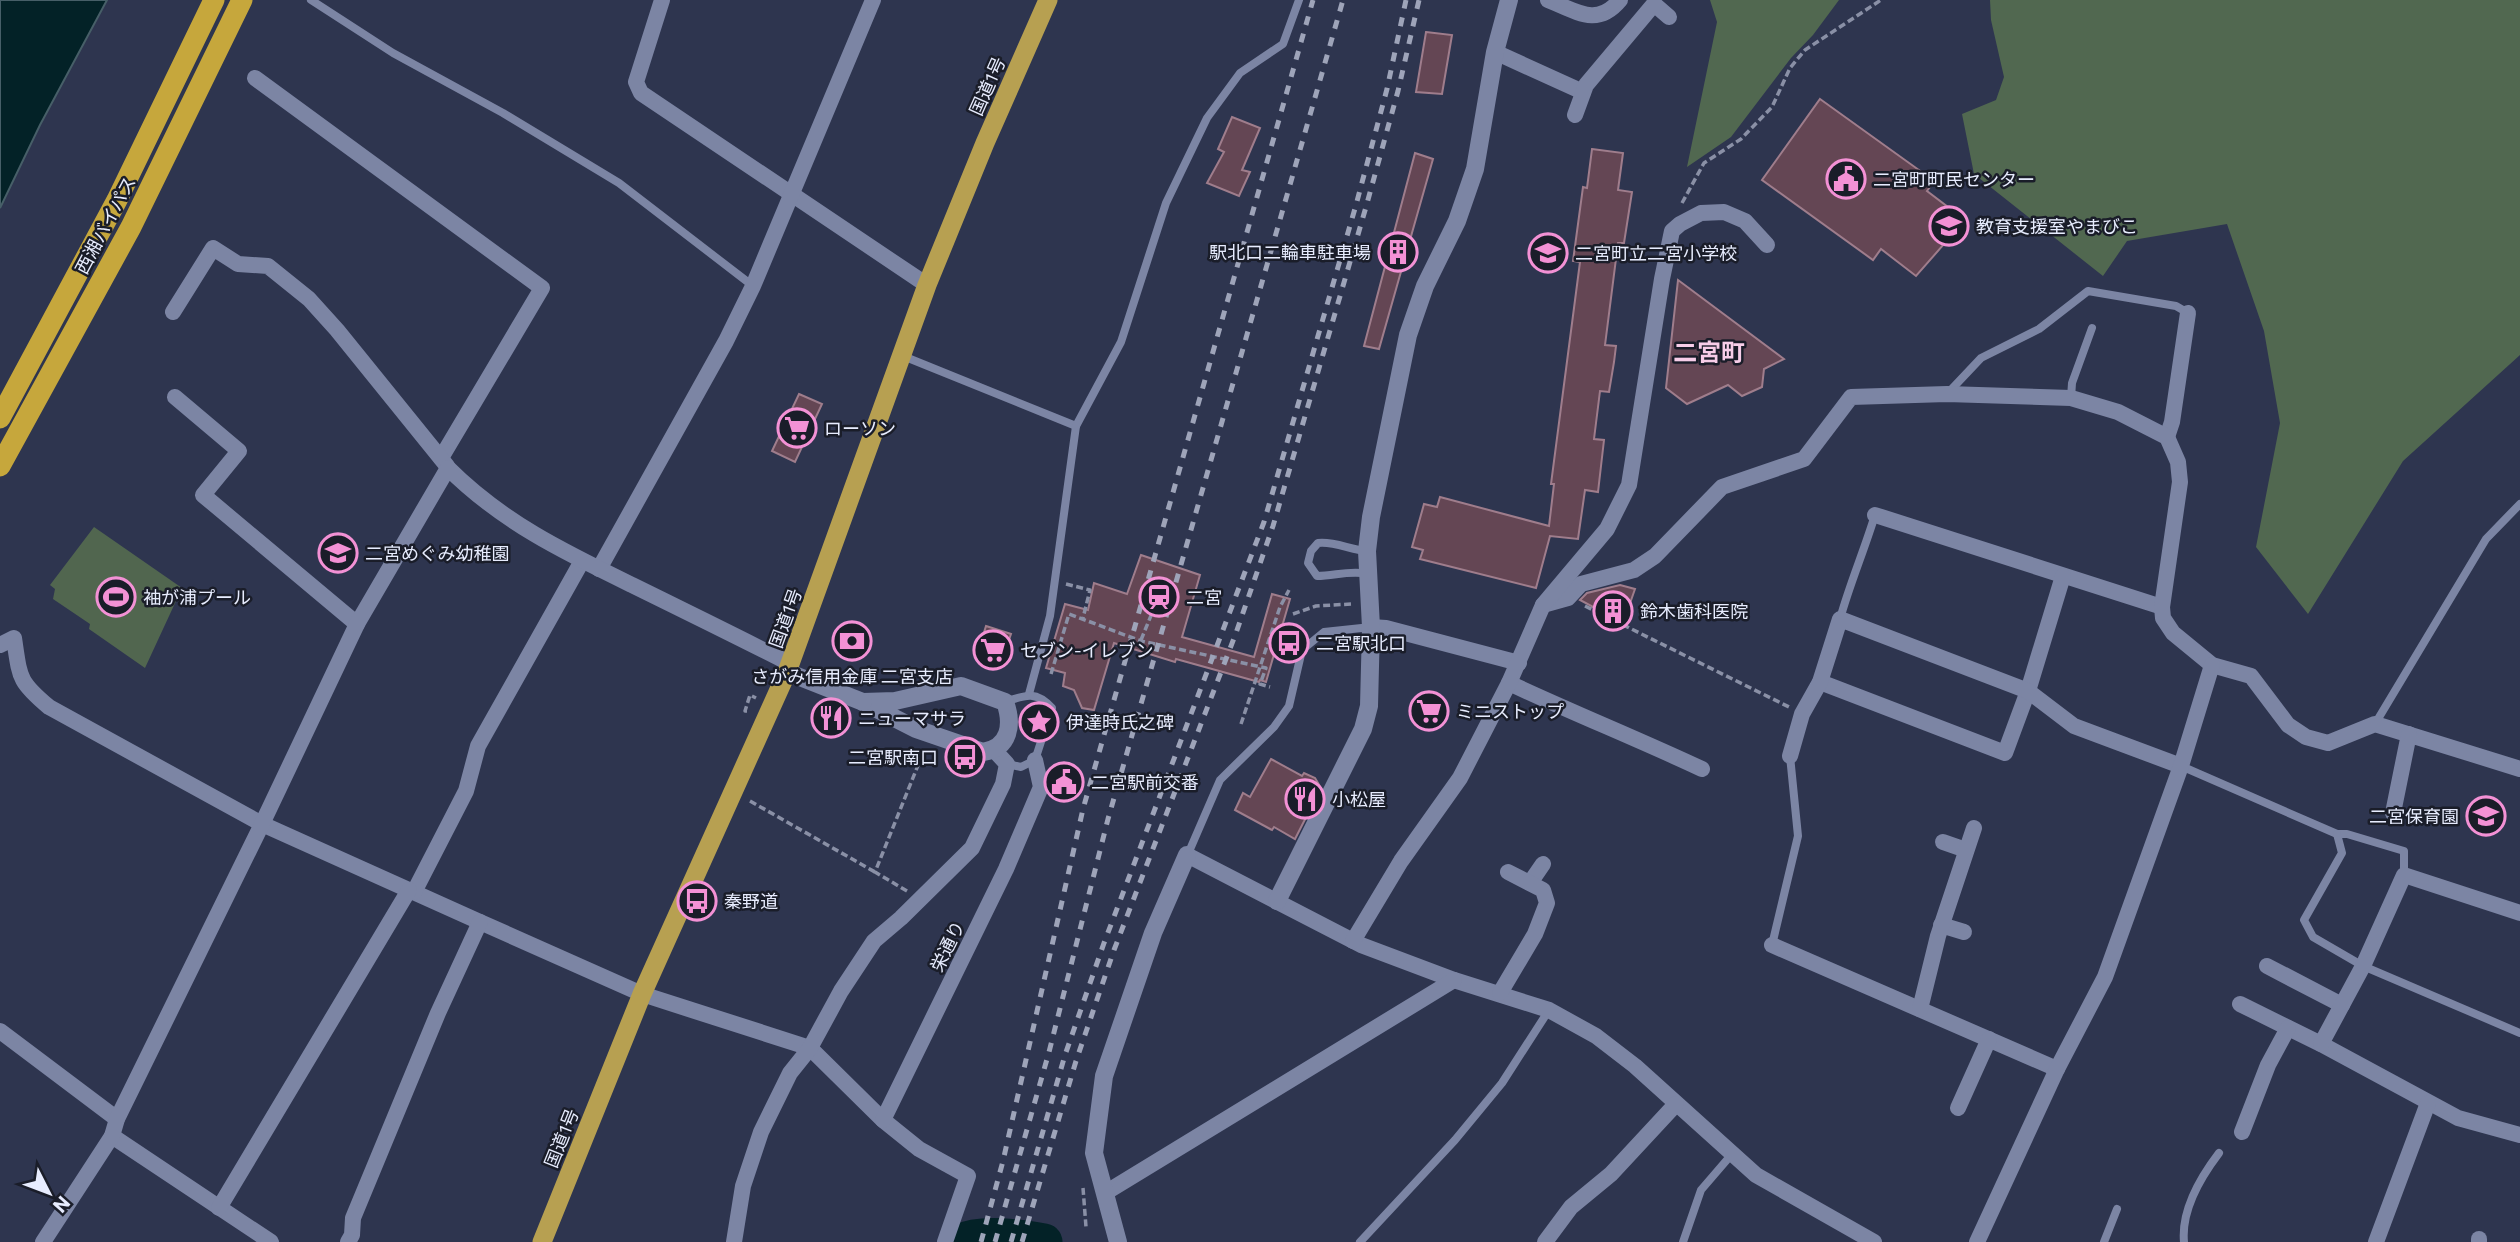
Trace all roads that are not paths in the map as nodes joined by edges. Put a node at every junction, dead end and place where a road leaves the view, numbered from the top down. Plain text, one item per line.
1 (214, 0) edge
2 (243, 0) edge
3 (311, 0) edge
4 (662, 0) edge
5 (873, 0) edge
6 (1048, 0) edge
7 (1299, 0) edge
8 (1509, 0) edge
9 (1548, 0) edge
10 (1620, 0) edge
11 (1669, 17) dead end
12 (1495, 52) junction
13 (255, 78) dead end
14 (1583, 92) junction
15 (1575, 115) dead end
16 (793, 195) junction
17 (1767, 245) dead end
18 (928, 285) junction
19 (753, 286) junction
20 (173, 312) dead end
21 (2188, 313) joint
22 (2092, 328) dead end
23 (901, 355) junction
24 (1947, 394) junction
25 (175, 397) dead end
26 (2071, 398) junction
27 (0, 418) edge
28 (1076, 426) junction
29 (2167, 437) junction
30 (445, 463) junction
31 (0, 466) edge
32 (2520, 504) edge
33 (1875, 515) joint
34 (1367, 551) junction
35 (582, 561) junction
36 (599, 569) junction
37 (1369, 574) junction
38 (2063, 576) junction
39 (1543, 605) junction
40 (2162, 607) junction
41 (1840, 619) junction
42 (357, 624) junction
43 (1371, 627) junction
44 (0, 645) edge
45 (1519, 663) junction
46 (2212, 665) junction
47 (789, 668) junction
48 (1820, 682) junction
49 (1509, 683) junction
50 (939, 691) junction
51 (2028, 691) junction
52 (1029, 694) junction
53 (863, 702) junction
54 (1005, 702) junction
55 (2375, 724) junction
56 (916, 729) junction
57 (2409, 734) junction
58 (1001, 757) junction
59 (1790, 757) joint
60 (1035, 761) junction
61 (2181, 766) junction
62 (1703, 769) dead end
63 (2520, 769) edge
64 (2393, 813) dead end
65 (262, 824) junction
66 (1974, 828) dead end
67 (2337, 834) junction
68 (1943, 842) dead end
69 (1966, 850) junction
70 (1187, 855) junction
71 (1543, 864) dead end
72 (1508, 872) dead end
73 (2404, 876) junction
74 (1530, 883) junction
75 (411, 891) junction
76 (1277, 901) junction
77 (2520, 913) edge
78 (480, 922) junction
79 (1941, 925) junction
80 (1964, 932) dead end
81 (1353, 941) junction
82 (1772, 945) joint
83 (2267, 965) dead end
84 (2363, 965) junction
85 (1454, 979) junction
86 (1500, 993) junction
87 (642, 994) junction
88 (2241, 1004) dead end
89 (2342, 1005) junction
90 (1920, 1009) junction
91 (1549, 1010) junction
92 (2288, 1028) junction
93 (0, 1031) edge
94 (2520, 1033) edge
95 (1989, 1039) junction
96 (2321, 1044) junction
97 (810, 1048) junction
98 (2057, 1069) junction
99 (2428, 1103) junction
100 (1676, 1104) junction
101 (1958, 1108) dead end
102 (117, 1119) junction
103 (883, 1120) junction
104 (2242, 1132) dead end
105 (2520, 1135) edge
106 (112, 1136) junction
107 (2219, 1153) dead end
108 (1732, 1154) junction
109 (1106, 1198) junction
110 (219, 1208) junction
111 (2118, 1209) dead end
112 (946, 1238) edge
113 (545, 1241) edge
114 (43, 1242) edge
115 (271, 1242) edge
116 (348, 1242) edge
117 (734, 1242) edge
118 (1118, 1242) edge
119 (1360, 1242) edge
120 (1545, 1242) edge
121 (1683, 1242) edge
122 (1874, 1242) edge
123 (1977, 1242) edge
124 (2104, 1242) edge
125 (2184, 1242) edge
126 (2376, 1242) edge

1 - 27 highway, 西湘バイパス
2 - 31 highway, 西湘バイパス
3 - 19 lane
4 - 16 street
5 - 16 street
6 - 18 highway, 国道1号
7 - 28 lane
8 - 12 street
9 - 10 street
11 - 14 street
12 - 14 street
12 - 34 street
13 - 30 street
14 - 15 street
16 - 18 street
16 - 19 street
17 - 39 street
18 - 23 highway, 国道1号
19 - 36 street
20 - 30 street
21 - 24 lane
21 - 29 street
22 - 26 lane
23 - 28 lane
23 - 47 highway, 国道1号
24 - 26 street
24 - 39 street
25 - 42 street
26 - 29 street
28 - 52 lane
29 - 40 street
30 - 35 street
30 - 42 street
32 - 55 lane
33 - 38 street
33 - 41 lane
34 - 37 street
34 - 37 lane
35 - 36 street
35 - 75 street
36 - 47 street
37 - 43 street
38 - 40 street
38 - 51 street
39 - 45 street
40 - 46 street
41 - 48 street
41 - 51 street
42 - 65 street
43 - 45 street
43 - 70 lane
43 - 76 street
44 - 65 street
45 - 49 street
46 - 55 street
46 - 61 street
47 - 53 street
47 - 87 highway, 国道1号
48 - 51 street
48 - 59 street
49 - 62 street
49 - 81 street
50 - 53 street
50 - 54 street
50 - 56 street
51 - 61 street
52 - 54 lane
52 - 60 lane
53 - 56 street
54 - 58 street
55 - 57 street
56 - 58 street
57 - 63 street
57 - 64 street
58 - 60 lane
58 - 97 street
59 - 82 lane
60 - 103 street, 栄通り
61 - 67 lane
61 - 98 street
65 - 75 street
65 - 102 street
66 - 69 street
67 - 73 lane
67 - 84 lane
68 - 69 street
69 - 79 street
70 - 76 street
70 - 109 street
71 - 74 street
72 - 74 street
73 - 77 street
73 - 84 street
74 - 86 street
75 - 78 street
75 - 110 street
76 - 81 street
78 - 87 street
78 - 116 street
79 - 80 street
79 - 90 street
81 - 85 street
82 - 90 street
83 - 89 street
84 - 89 street
84 - 94 lane
85 - 86 street
85 - 109 street
86 - 91 street
87 - 97 street
87 - 113 highway, 国道1号
88 - 92 street
89 - 96 street
90 - 95 street
91 - 100 street
91 - 119 lane
92 - 96 street
92 - 104 street
93 - 102 street
95 - 98 street
95 - 101 street
96 - 99 street
97 - 103 street
97 - 117 street
98 - 123 street
99 - 105 street
99 - 126 street
100 - 108 street
100 - 120 street
102 - 106 street
103 - 112 street
106 - 110 street
106 - 114 street
107 - 125 lane
108 - 121 lane
108 - 122 street
109 - 118 street
110 - 115 street
111 - 124 lane

